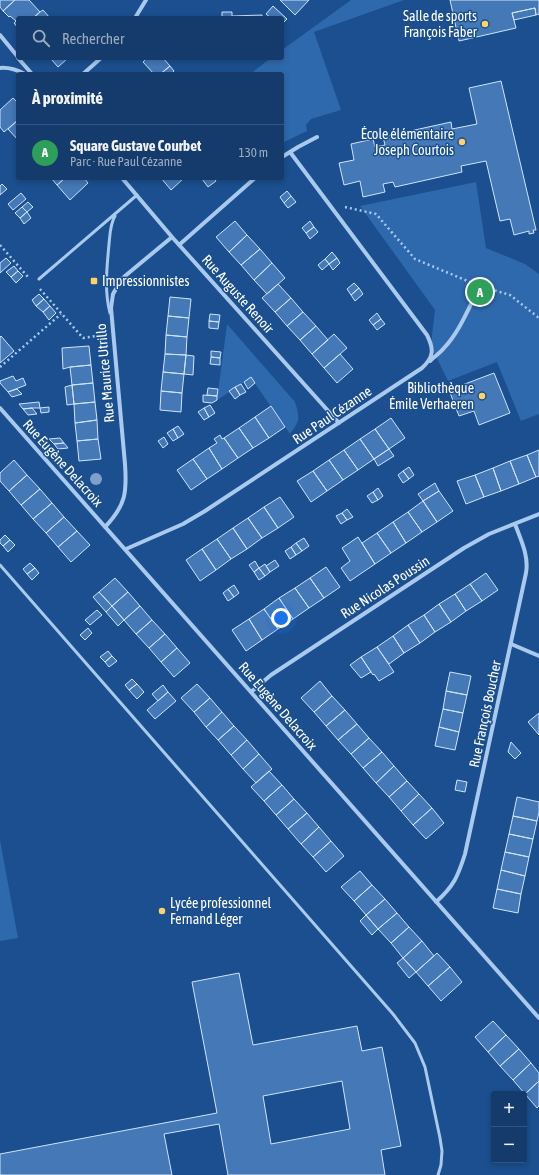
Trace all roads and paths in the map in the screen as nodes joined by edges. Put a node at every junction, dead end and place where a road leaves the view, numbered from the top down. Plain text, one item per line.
1 (146, 0) edge
2 (136, 16) edge
3 (0, 35) edge
4 (16, 55) edge
5 (20, 60) edge
6 (99, 60) edge
7 (0, 68) edge
8 (20, 72) edge
9 (30, 72) edge
10 (85, 72) edge
11 (317, 137) dead end
12 (290, 152) junction
13 (284, 156) edge
14 (124, 180) edge
15 (253, 180) edge
16 (137, 195) junction
17 (328, 203) junction
18 (118, 211) junction
19 (172, 237) junction
20 (0, 245) edge
21 (179, 245) junction
22 (29, 277) dead end
23 (39, 278) dead end
24 (480, 286) junction
25 (38, 288) dead end
26 (61, 314) junction
27 (539, 318) edge
28 (112, 322) junction
29 (113, 334) junction
30 (426, 364) junction
31 (0, 367) edge
32 (0, 408) edge
33 (338, 424) junction
34 (539, 514) edge
35 (515, 524) junction
36 (105, 527) junction
37 (126, 549) junction
38 (0, 565) edge
39 (511, 644) junction
40 (539, 656) edge
41 (251, 692) junction
42 (436, 902) junction
43 (539, 1018) edge
44 (438, 1175) edge

1 - 2 street
3 - 4 street
5 - 9 street
6 - 10 street
7 - 8 street
11 - 12 street
12 - 13 street
12 - 17 street
14 - 16 street, Rue Auguste Renoir
15 - 21 street
16 - 18 lane
16 - 19 street, Rue Auguste Renoir
17 - 24 path
17 - 30 street
18 - 23 lane
18 - 28 lane
19 - 21 street, Rue Auguste Renoir
19 - 28 street, Rue Maurice Utrillo
20 - 22 path
21 - 33 street, Rue Auguste Renoir
24 - 27 path
24 - 30 street, Rue Paul Cézanne
25 - 26 path
26 - 29 path
26 - 31 path
28 - 29 street, Rue Maurice Utrillo
29 - 36 street, Rue Maurice Utrillo
30 - 33 street, Rue Paul Cézanne
32 - 36 street, Rue Eugène Delacroix
33 - 37 street, Rue Paul Cézanne
34 - 35 street, Rue Nicolas Poussin
35 - 39 street, Rue François Boucher
35 - 41 street, Rue Nicolas Poussin
36 - 37 street, Rue Eugène Delacroix
37 - 41 street, Rue Eugène Delacroix
38 - 44 lane
39 - 40 street
39 - 42 street, Rue François Boucher
41 - 42 street, Rue Eugène Delacroix
42 - 43 street, Rue Eugène Delacroix

